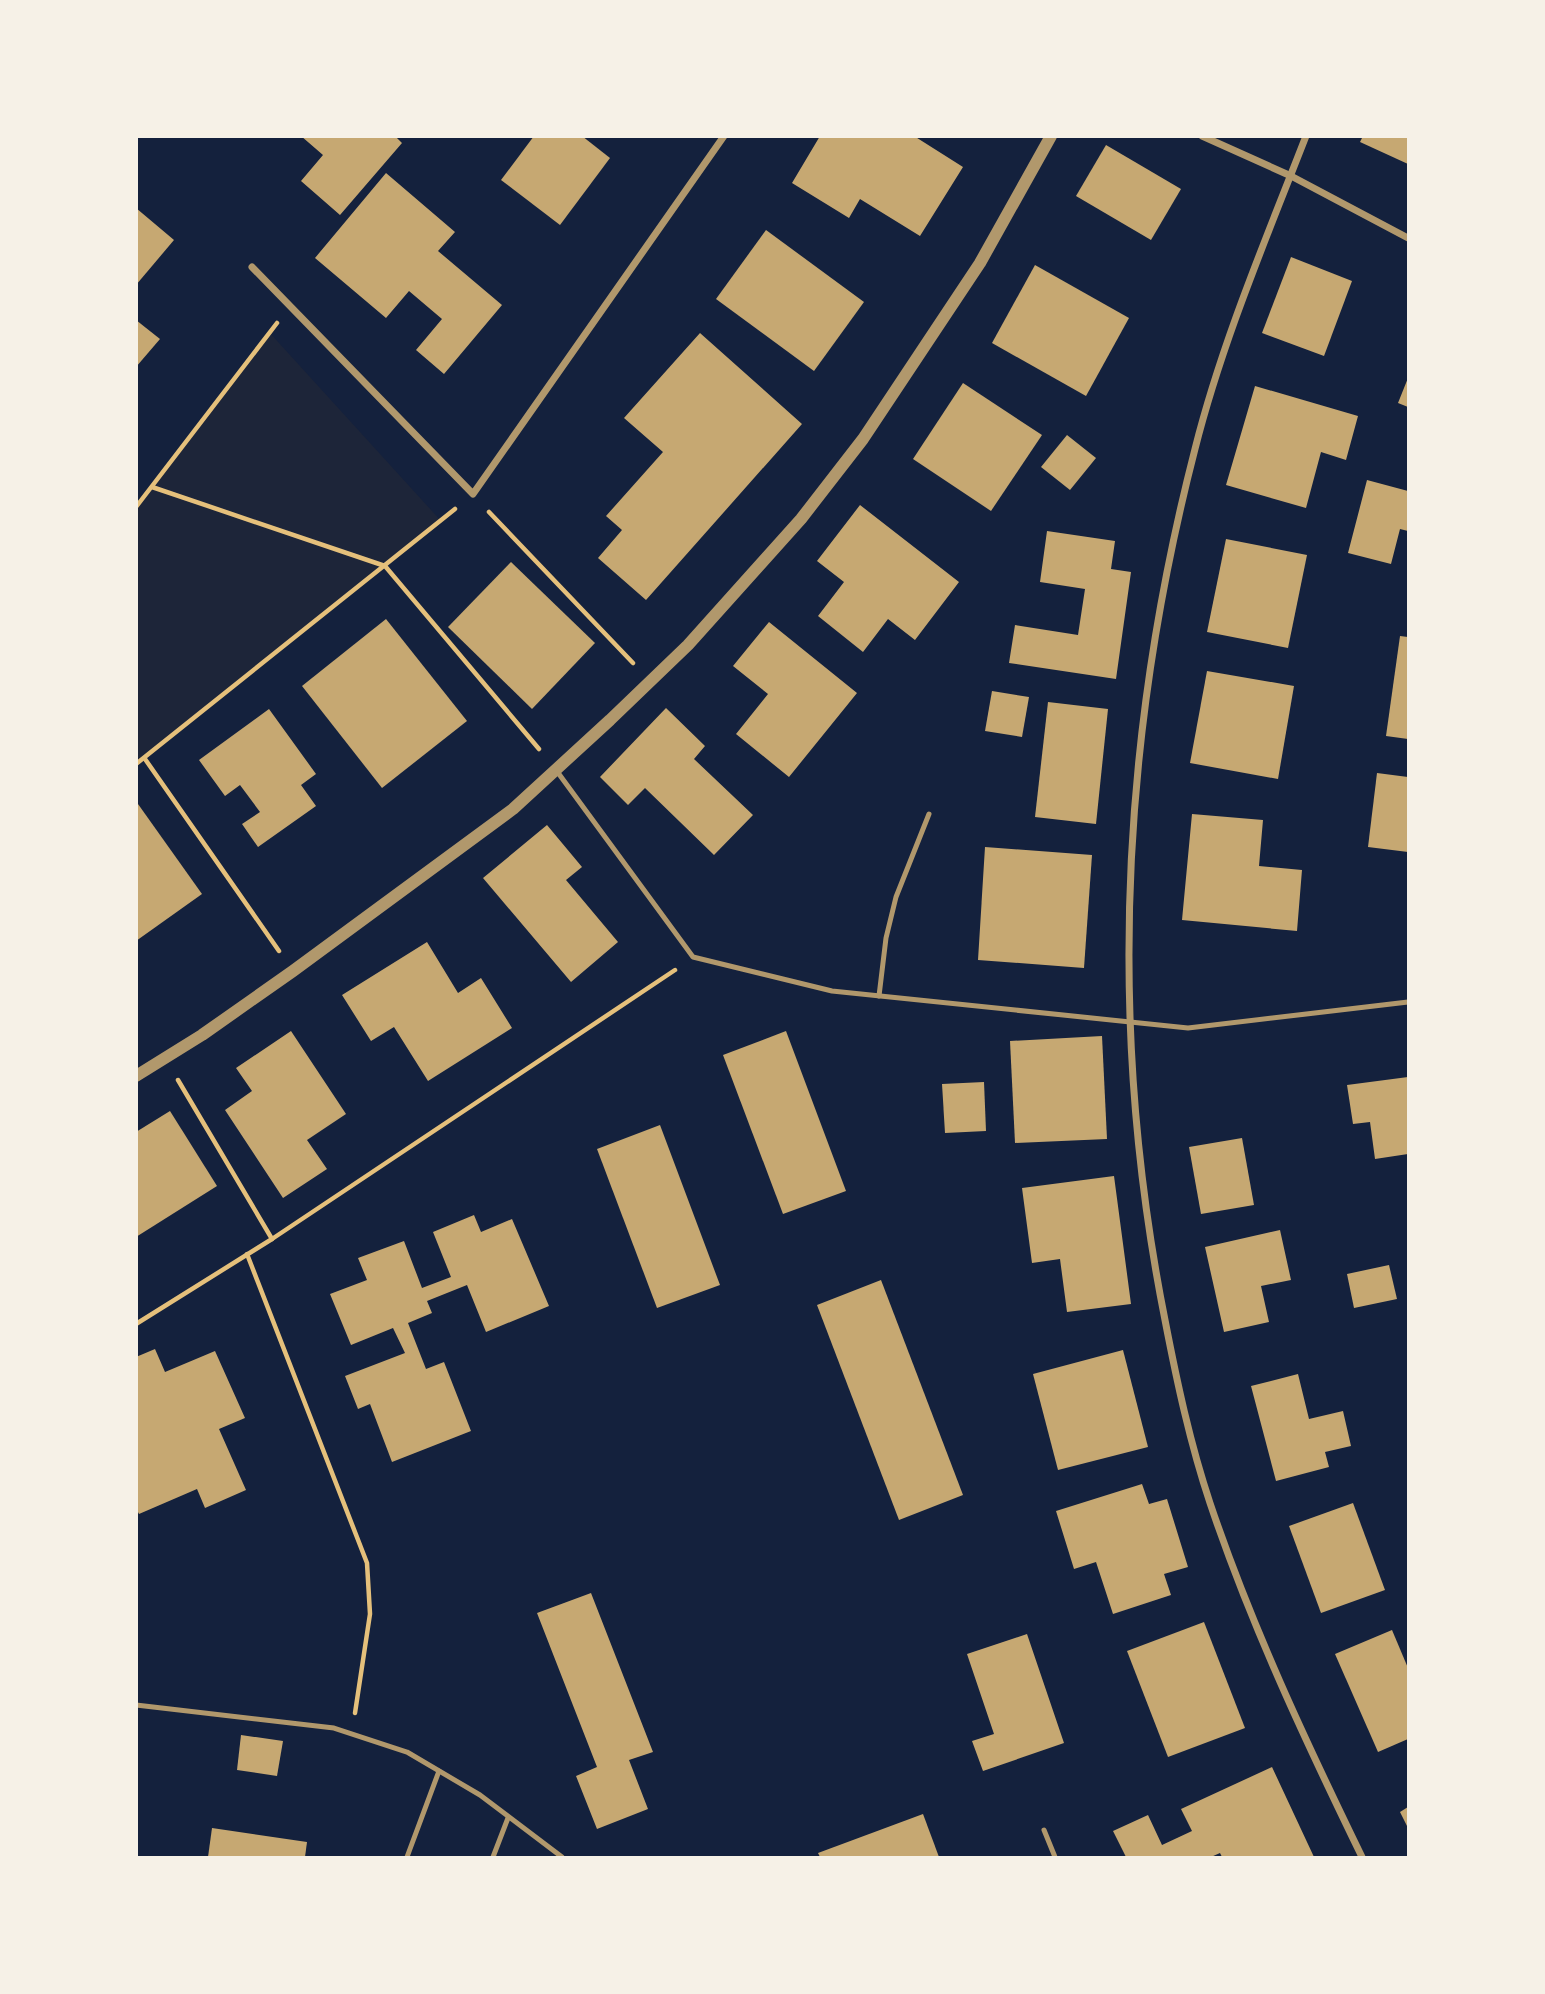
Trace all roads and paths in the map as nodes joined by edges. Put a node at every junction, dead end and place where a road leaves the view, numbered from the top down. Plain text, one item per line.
1 (724, 136) edge
2 (1051, 136) edge
3 (1202, 136) edge
4 (1306, 136) edge
5 (1291, 176) junction
6 (1409, 237) edge
7 (252, 267) dead end
8 (291, 307) junction
9 (152, 487) junction
10 (473, 494) junction
11 (136, 507) edge
12 (385, 566) junction
13 (650, 681) junction
14 (145, 760) junction
15 (136, 764) edge
16 (556, 769) junction
17 (929, 814) dead end
18 (693, 957) junction
19 (293, 971) junction
20 (879, 996) junction
21 (1409, 1002) edge
22 (1129, 1023) junction
23 (166, 1058) junction
24 (136, 1076) edge
25 (272, 1239) junction
26 (247, 1254) junction
27 (136, 1324) edge
28 (136, 1705) edge
29 (352, 1734) junction
30 (439, 1771) junction
31 (508, 1818) junction
32 (1044, 1830) dead end
33 (407, 1857) edge
34 (493, 1857) edge
35 (562, 1857) edge
36 (1055, 1857) edge
37 (1362, 1857) edge

1 - 10 street
2 - 13 street
3 - 5 street
4 - 5 street
5 - 6 street
5 - 22 street
7 - 8 street
8 - 9 path
8 - 10 street
9 - 11 path
9 - 12 path
10 - 12 path
10 - 13 path
12 - 14 path
12 - 16 path
13 - 16 street
14 - 15 path
14 - 19 path
16 - 18 lane
16 - 19 street
17 - 20 lane
18 - 20 lane
18 - 25 path
19 - 23 street
20 - 22 lane
21 - 22 lane
22 - 37 street
23 - 24 street
23 - 25 path
25 - 26 path
26 - 27 path
26 - 29 path
28 - 29 lane
29 - 30 lane
30 - 31 lane
30 - 33 lane
31 - 34 lane
31 - 35 lane
32 - 36 lane

